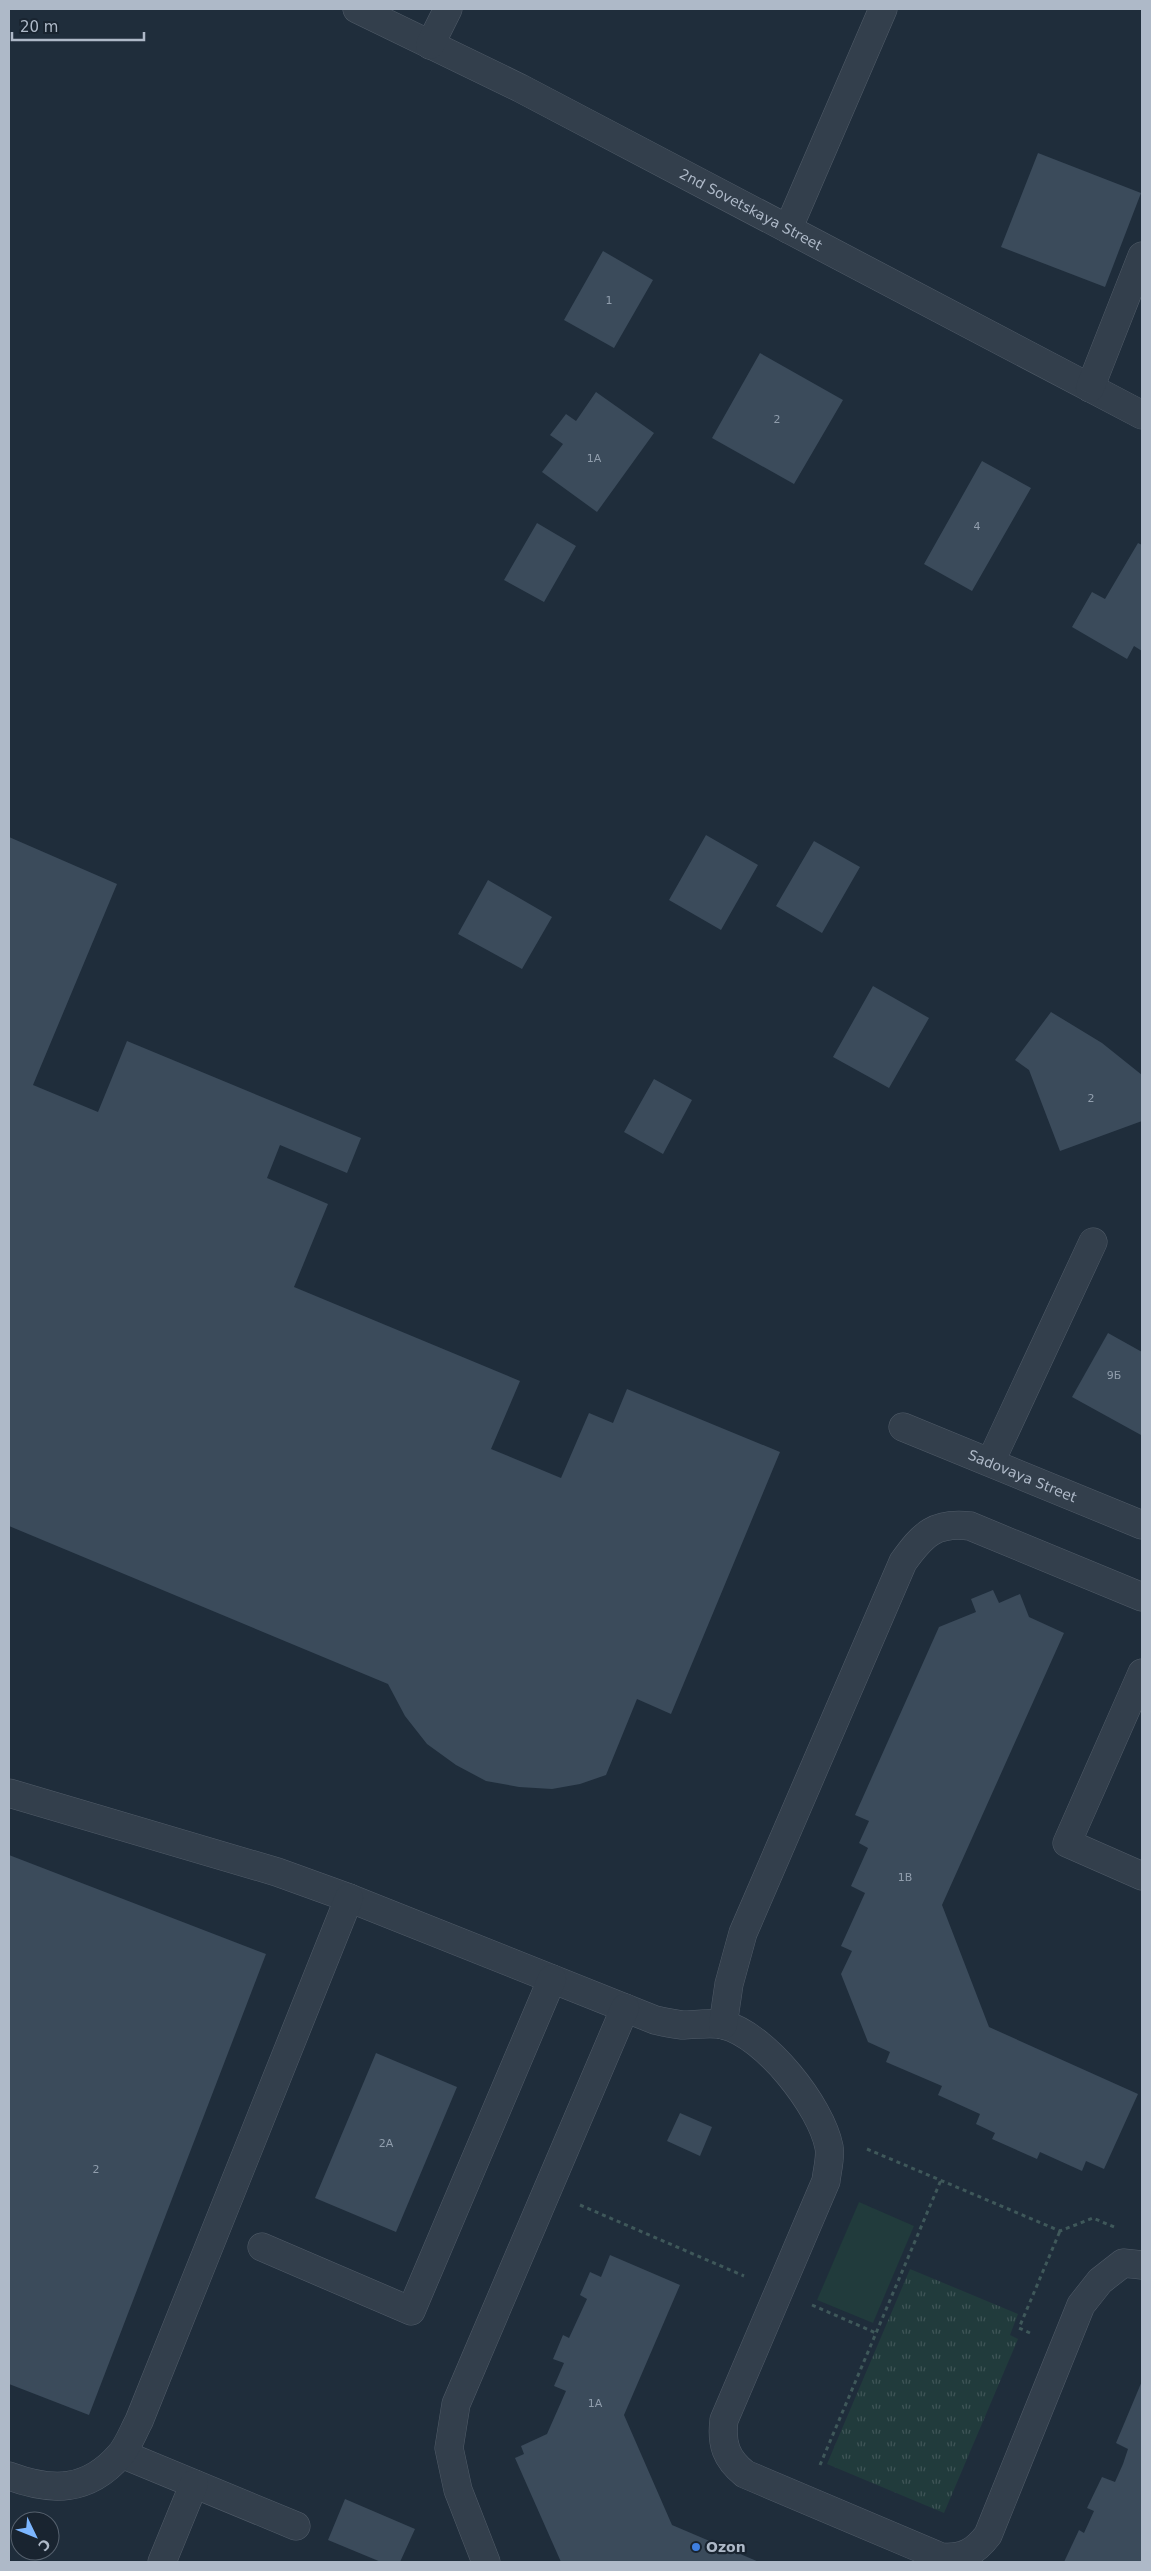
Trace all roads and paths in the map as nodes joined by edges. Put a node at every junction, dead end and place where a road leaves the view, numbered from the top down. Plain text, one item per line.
1 (357, 9) edge
2 (448, 9) edge
3 (883, 9) edge
4 (430, 44) junction
5 (788, 229) junction
6 (1142, 256) edge
7 (1090, 388) junction
8 (1142, 415) edge
9 (1093, 1242) dead end
10 (903, 1427) dead end
11 (991, 1461) junction
12 (1142, 1525) edge
13 (1142, 1598) edge
14 (1142, 1674) edge
15 (9, 1793) edge
16 (1142, 1876) edge
17 (350, 1898) junction
18 (552, 1979) junction
19 (625, 2008) junction
20 (723, 2025) junction
21 (821, 2122) junction
22 (941, 2180) junction
23 (547, 2191) junction
24 (1117, 2228) dead end
25 (1060, 2231) junction
26 (262, 2247) dead end
27 (715, 2263) dead end
28 (1142, 2265) edge
29 (1064, 2347) junction
30 (122, 2454) junction
31 (9, 2476) edge
32 (194, 2484) junction
33 (805, 2499) junction
34 (296, 2526) dead end
35 (162, 2562) edge
36 (486, 2562) edge

1 - 4 street, 2nd Sovetskaya Street
2 - 4 street
3 - 5 street
4 - 5 street, 2nd Sovetskaya Street
5 - 7 street, 2nd Sovetskaya Street
6 - 7 street
7 - 8 street, 2nd Sovetskaya Street
9 - 11 street
10 - 11 street, Sadovaya Street
11 - 12 street, Sadovaya Street
13 - 20 street
14 - 16 street
15 - 17 street
17 - 18 street
17 - 30 street
18 - 19 street
18 - 26 street
19 - 20 street
19 - 23 street
20 - 21 street
21 - 22 path
21 - 33 street
22 - 25 path
22 - 33 path
23 - 27 path
23 - 36 street
24 - 25 path
25 - 29 path
28 - 29 street
29 - 33 street
30 - 31 street
30 - 32 street
32 - 34 street
32 - 35 street

